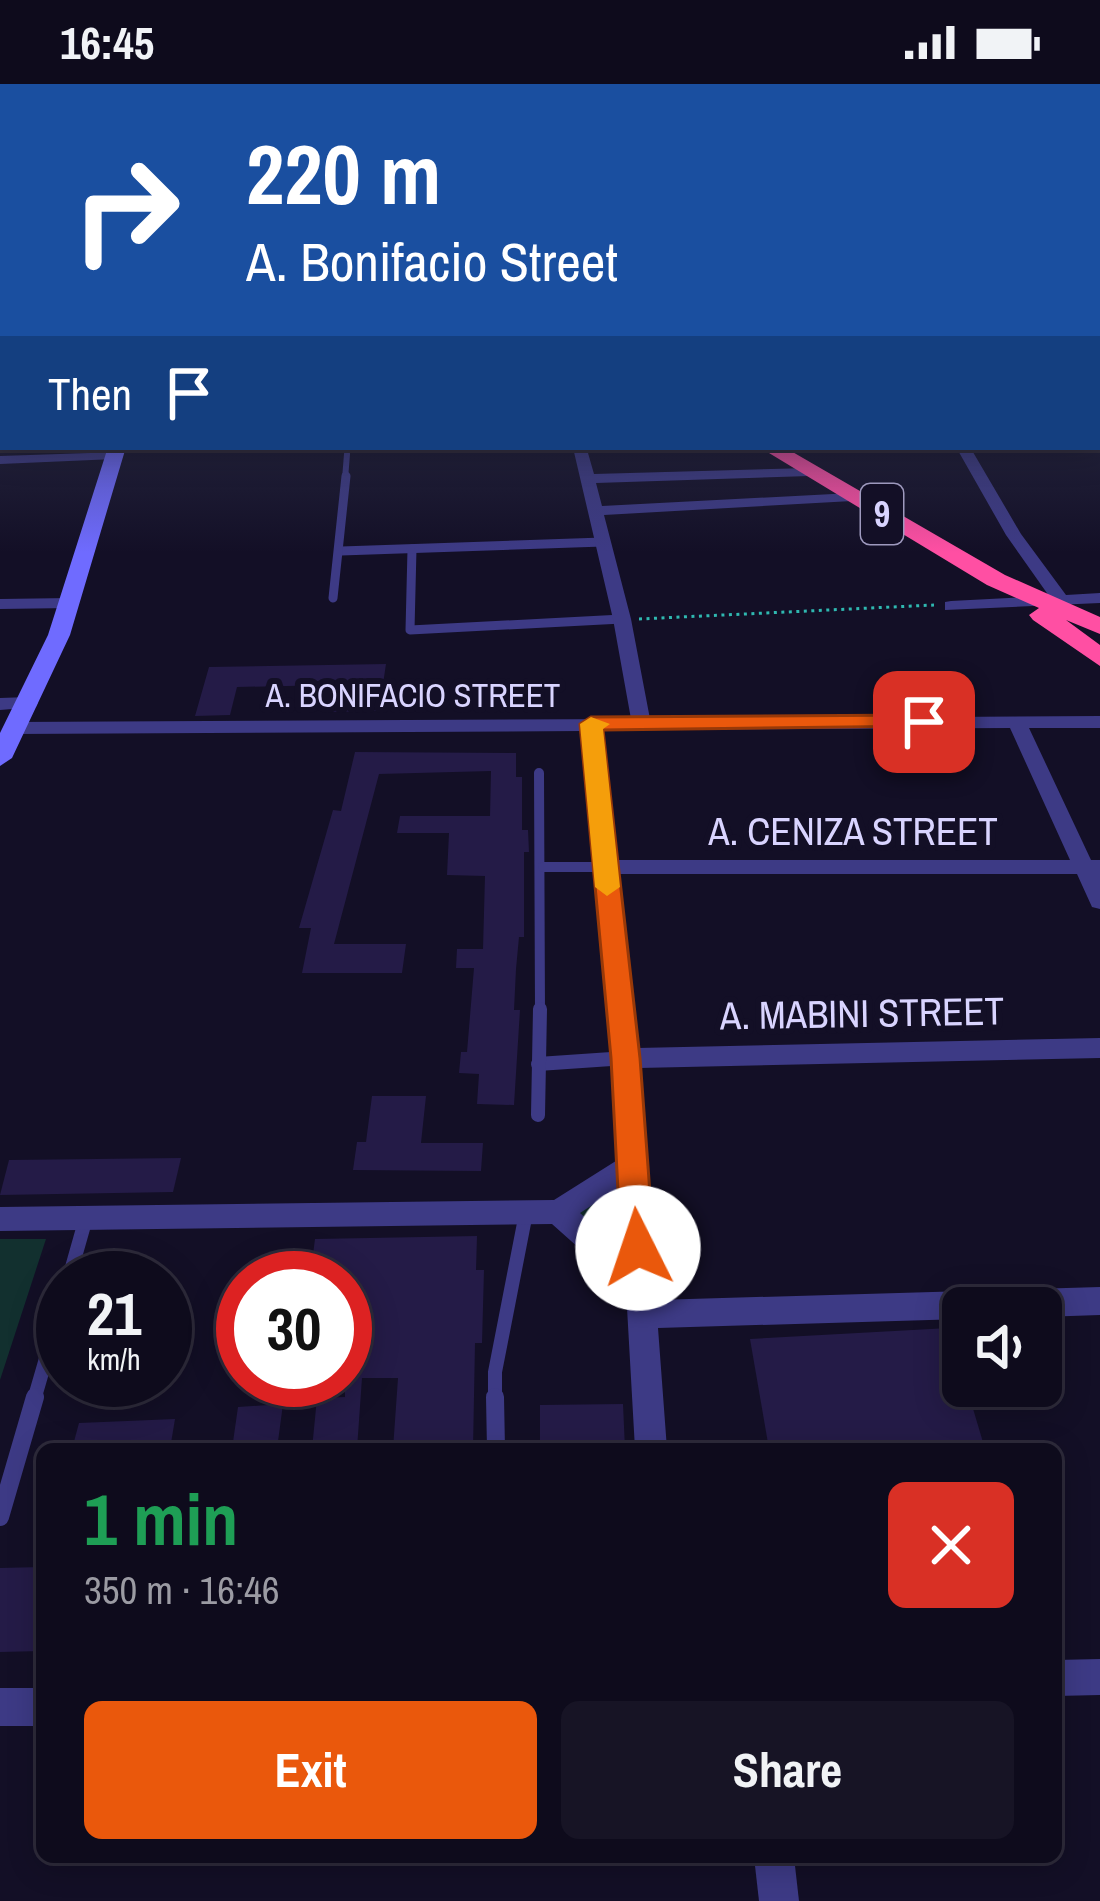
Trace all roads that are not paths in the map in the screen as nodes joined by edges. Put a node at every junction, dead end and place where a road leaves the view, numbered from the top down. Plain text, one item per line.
1 (584, 450) edge
2 (774, 450) edge
3 (965, 450) edge
4 (116, 451) edge
5 (347, 454) dead end
6 (0, 460) edge
7 (809, 472) junction
8 (587, 479) junction
9 (853, 497) junction
10 (595, 511) junction
11 (603, 542) junction
12 (412, 548) junction
13 (341, 551) junction
14 (333, 598) dead end
15 (1100, 598) edge
16 (1043, 601) junction
17 (70, 603) junction
18 (0, 604) edge
19 (951, 606) road end
20 (622, 620) junction
21 (1100, 626) edge
22 (1100, 658) edge
23 (29, 703) junction
24 (0, 704) edge
25 (1016, 721) junction
26 (641, 722) junction
27 (1100, 722) edge
28 (591, 724) junction
29 (14, 728) junction
30 (0, 758) edge
31 (539, 773) dead end
32 (543, 867) junction
33 (605, 867) junction
34 (1092, 867) edge
35 (1100, 901) edge
36 (1100, 1048) edge
37 (626, 1058) junction
38 (538, 1064) junction
39 (538, 1115) dead end
40 (632, 1165) junction
41 (526, 1212) junction
42 (558, 1212) junction
43 (86, 1218) junction
44 (0, 1220) edge
45 (77, 1251) edge
46 (641, 1299) junction
47 (1100, 1301) edge
48 (36, 1393) edge
49 (496, 1443) edge
50 (651, 1443) edge
51 (0, 1517) edge
52 (1100, 1677) edge
53 (1062, 1678) edge
54 (0, 1707) edge
55 (36, 1707) edge
56 (775, 1863) edge
57 (779, 1901) edge

1 - 8 street
2 - 7 highway, 9
3 - 16 street
4 - 6 street
4 - 17 street
5 - 13 lane
7 - 8 street
7 - 9 highway, 9
8 - 10 street
9 - 10 street
9 - 16 highway, 9
10 - 11 street
11 - 12 lane
11 - 20 street
12 - 13 lane
12 - 20 lane
13 - 14 lane
15 - 16 street
16 - 19 street
16 - 21 highway, 9
16 - 22 highway, 9
17 - 18 street
17 - 23 street
20 - 26 street
23 - 24 street
23 - 29 street
25 - 26 street, A. BONIFACIO STREET
25 - 27 street, A. BONIFACIO STREET
25 - 34 street
26 - 28 street, A. BONIFACIO STREET
28 - 29 street, A. BONIFACIO STREET
28 - 33 street
29 - 30 street
31 - 32 lane
32 - 33 lane
32 - 38 lane
33 - 34 street, A. CENIZA STREET
33 - 37 street
34 - 35 street
36 - 37 street, A. MABINI STREET
37 - 38 lane
37 - 40 street
38 - 39 lane
40 - 42 street
40 - 46 street
41 - 42 street
41 - 43 street
41 - 49 lane
42 - 46 street
43 - 44 street
43 - 45 lane
46 - 47 street
46 - 50 street
48 - 51 lane
52 - 53 street
54 - 55 street
56 - 57 street

